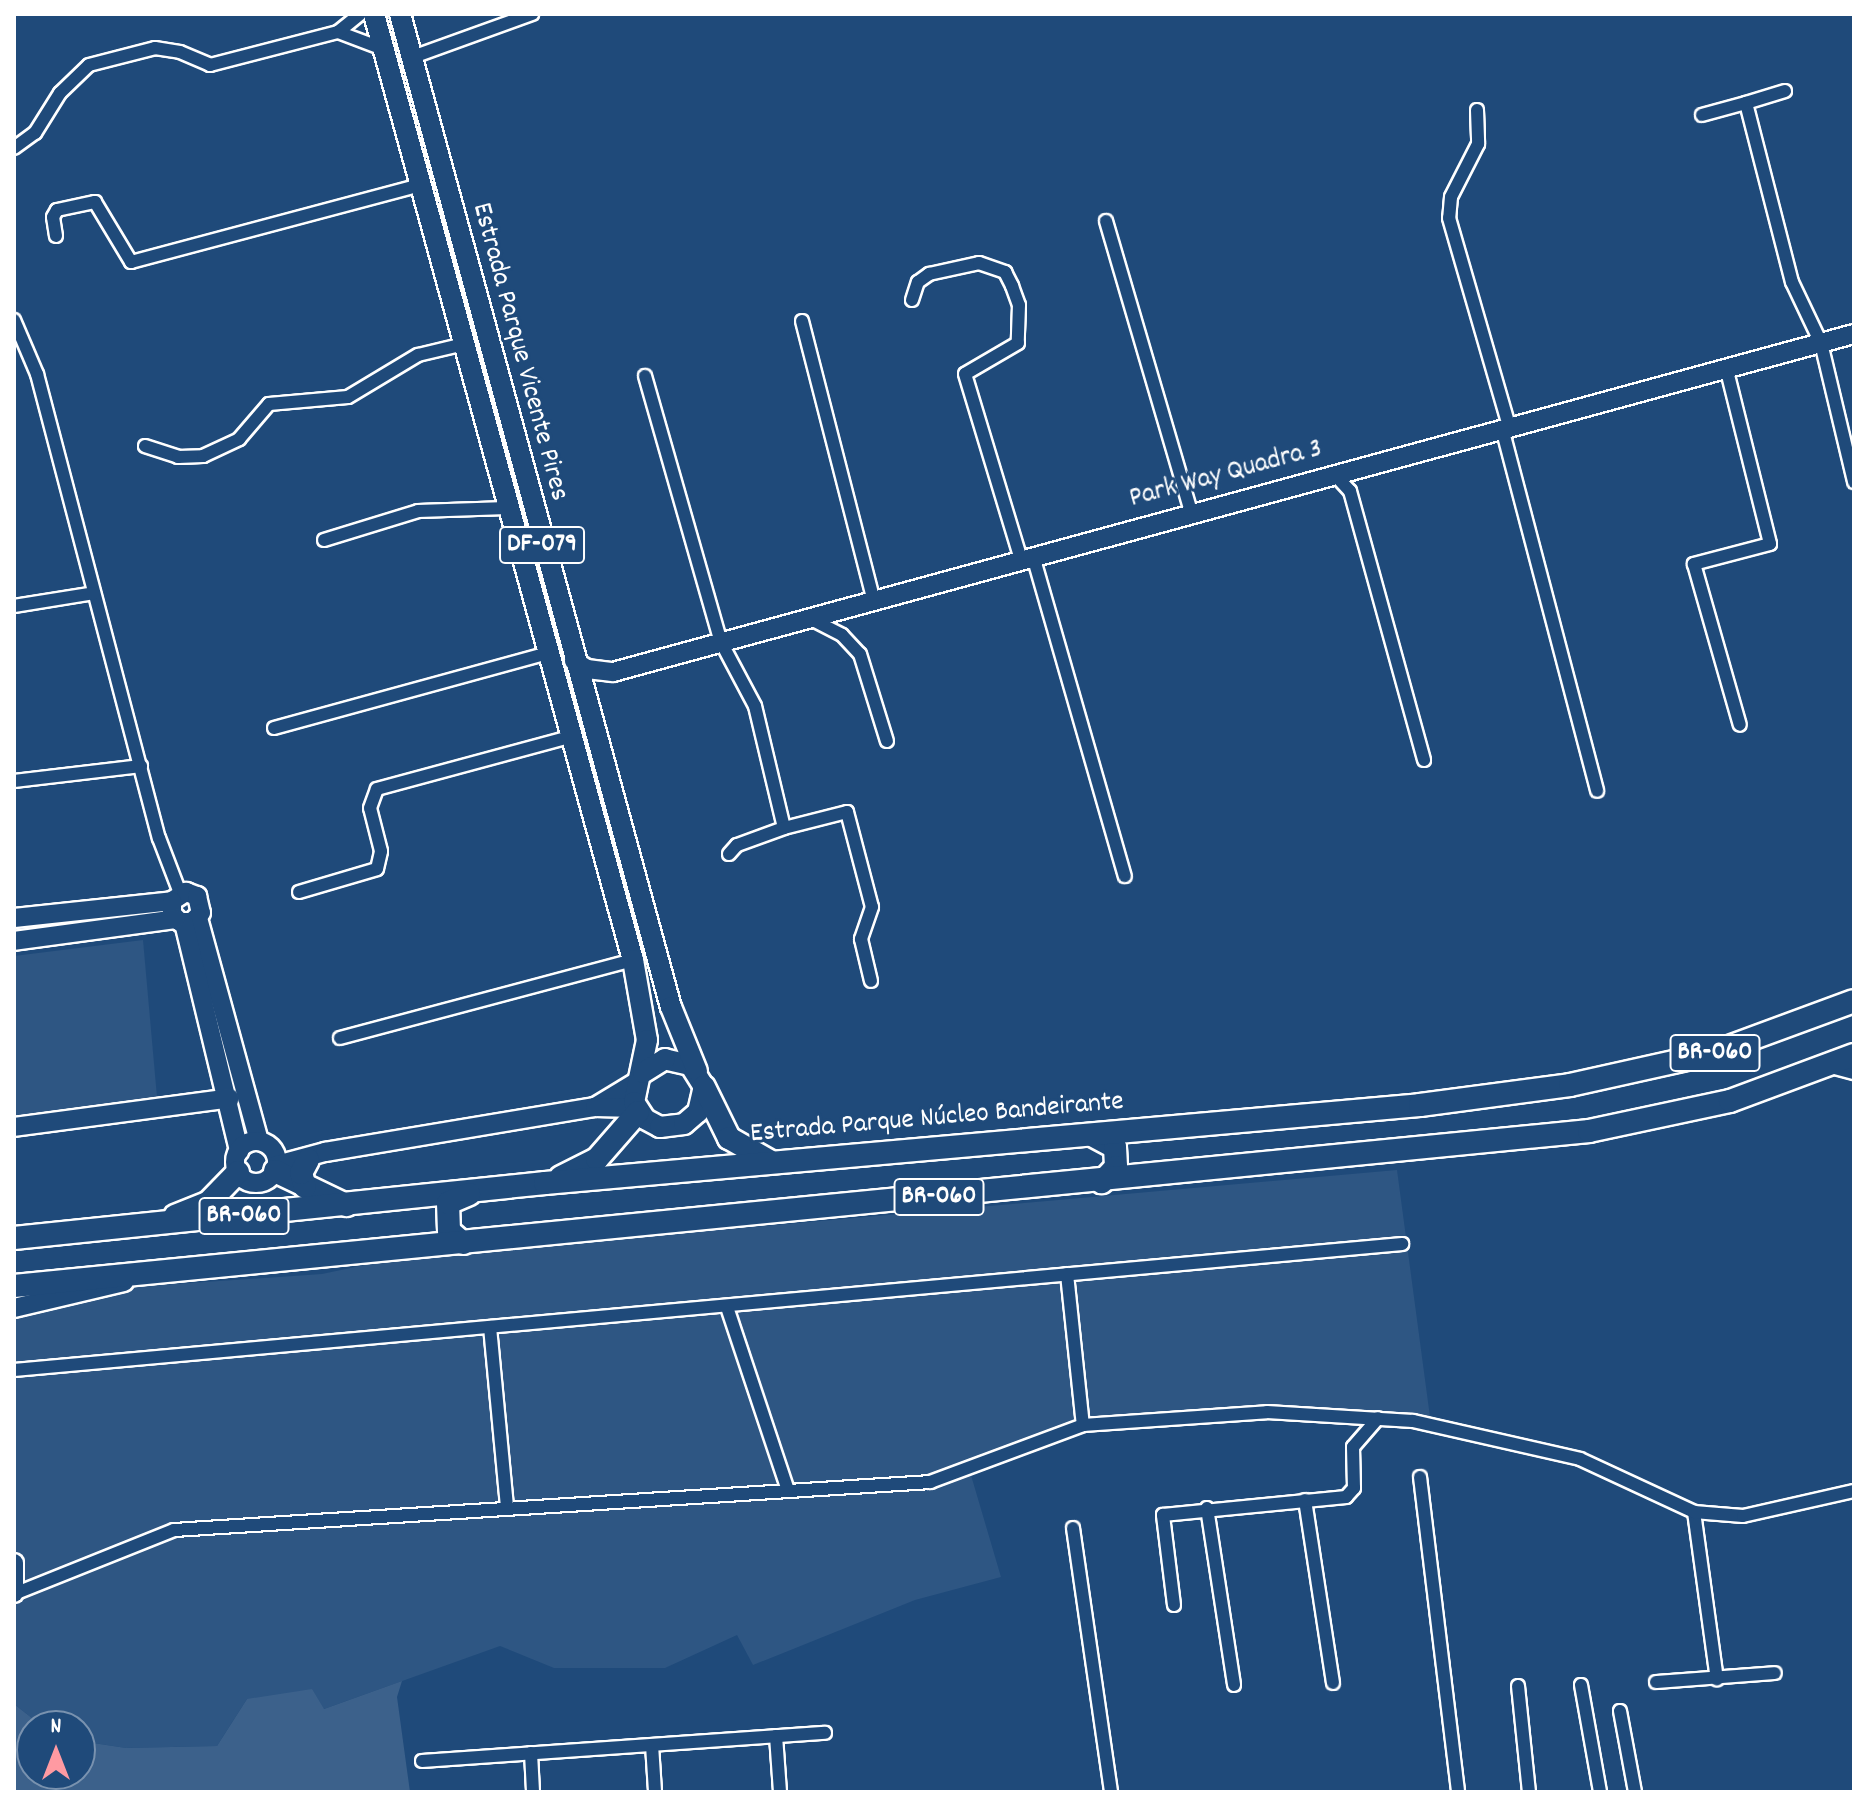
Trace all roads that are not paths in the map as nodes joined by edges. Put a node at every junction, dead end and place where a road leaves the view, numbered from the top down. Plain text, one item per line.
1 (360, 14) edge
2 (374, 14) edge
3 (400, 14) edge
4 (532, 14) edge
5 (338, 32) junction
6 (383, 49) junction
7 (410, 58) junction
8 (1785, 91) dead end
9 (1746, 103) junction
10 (1477, 110) dead end
11 (1702, 115) dead end
12 (14, 148) edge
13 (420, 185) junction
14 (1106, 221) dead end
15 (56, 236) dead end
16 (912, 300) dead end
17 (14, 320) edge
18 (802, 321) dead end
19 (18, 334) edge
20 (1854, 334) edge
21 (1821, 343) junction
22 (464, 344) junction
23 (1726, 367) junction
24 (645, 376) dead end
25 (498, 384) junction
26 (476, 392) junction
27 (1506, 427) junction
28 (145, 446) dead end
29 (1355, 469) junction
30 (1335, 475) junction
31 (1854, 482) edge
32 (1350, 491) junction
33 (507, 508) junction
34 (1192, 515) junction
35 (324, 540) dead end
36 (1027, 558) junction
37 (94, 593) junction
38 (874, 601) junction
39 (14, 606) edge
40 (809, 618) junction
41 (721, 642) junction
42 (551, 652) junction
43 (574, 661) junction
44 (613, 672) junction
45 (587, 698) junction
46 (1740, 725) dead end
47 (274, 728) dead end
48 (573, 736) junction
49 (887, 741) dead end
50 (1424, 760) dead end
51 (141, 766) junction
52 (14, 781) edge
53 (1597, 791) dead end
54 (784, 828) junction
55 (729, 854) dead end
56 (1125, 876) dead end
57 (299, 892) dead end
58 (85, 910) junction
59 (182, 911) junction
60 (14, 918) edge
61 (87, 932) junction
62 (14, 941) edge
63 (633, 960) junction
64 (871, 981) dead end
65 (1854, 1001) edge
66 (340, 1038) dead end
67 (1854, 1055) edge
68 (1828, 1066) junction
69 (1854, 1073) edge
70 (640, 1077) junction
71 (700, 1079) junction
72 (230, 1098) junction
73 (595, 1107) junction
74 (638, 1110) junction
75 (14, 1127) edge
76 (1092, 1135) junction
77 (316, 1156) junction
78 (271, 1157) junction
79 (238, 1162) junction
80 (779, 1165) junction
81 (1102, 1182) junction
82 (545, 1183) junction
83 (305, 1187) junction
84 (474, 1192) junction
85 (347, 1205) junction
86 (149, 1227) junction
87 (14, 1238) edge
88 (463, 1243) junction
89 (1402, 1244) dead end
90 (168, 1271) junction
91 (1067, 1274) junction
92 (14, 1286) edge
93 (727, 1307) junction
94 (14, 1308) edge
95 (490, 1327) junction
96 (14, 1370) edge
97 (1378, 1418) junction
98 (1083, 1425) junction
99 (1420, 1477) dead end
100 (788, 1490) junction
101 (1854, 1491) edge
102 (1305, 1500) junction
103 (507, 1508) junction
104 (1207, 1508) junction
105 (1694, 1512) junction
106 (1073, 1528) dead end
107 (14, 1563) edge
108 (14, 1594) edge
109 (1174, 1605) dead end
110 (1775, 1673) dead end
111 (1717, 1679) junction
112 (1656, 1682) dead end
113 (1333, 1683) dead end
114 (1234, 1685) dead end
115 (1581, 1685) dead end
116 (1518, 1686) dead end
117 (1620, 1711) dead end
118 (825, 1733) dead end
119 (776, 1736) junction
120 (652, 1745) junction
121 (531, 1753) junction
122 (422, 1761) dead end
123 (533, 1792) edge
124 (655, 1792) edge
125 (780, 1792) edge
126 (1111, 1792) edge
127 (1458, 1792) edge
128 (1529, 1792) edge
129 (1600, 1792) edge
130 (1635, 1792) edge

1 - 5 street
2 - 6 main road, Estrada Parque Vicente Pires / DF-079
3 - 7 main road, Estrada Parque Vicente Pires / DF-079
4 - 7 street
5 - 6 street
5 - 12 street
6 - 13 main road, Estrada Parque Vicente Pires / DF-079
7 - 25 main road, Estrada Parque Vicente Pires / DF-079
8 - 9 street
9 - 11 street
9 - 21 street
10 - 27 street
13 - 15 street
13 - 22 main road, Estrada Parque Vicente Pires / DF-079
14 - 34 street
16 - 36 street
17 - 19 street
18 - 38 street
19 - 37 street
20 - 21 street, Park Way Quadra 3
21 - 23 street, Park Way Quadra 3
21 - 31 street
22 - 26 main road, Estrada Parque Vicente Pires / DF-079
22 - 28 street
23 - 27 street, Park Way Quadra 3
23 - 46 street
24 - 41 street
25 - 26 main road
25 - 43 main road, Estrada Parque Vicente Pires / DF-079
26 - 33 main road, Estrada Parque Vicente Pires / DF-079
27 - 29 street, Park Way Quadra 3
27 - 53 street
29 - 30 street, Park Way Quadra 3
29 - 32 street
30 - 32 street
30 - 34 street, Park Way Quadra 3
32 - 50 street
33 - 35 street
33 - 42 main road, Estrada Parque Vicente Pires / DF-079
34 - 36 street, Park Way Quadra 3
36 - 38 street, Park Way Quadra 3
36 - 56 street
37 - 39 street
37 - 51 street
38 - 40 street, Park Way Quadra 3
40 - 41 street, Park Way Quadra 3
40 - 49 street
41 - 44 street, Park Way Quadra 3
41 - 54 street
42 - 47 street
42 - 48 main road, Estrada Parque Vicente Pires / DF-079
43 - 44 street
43 - 45 main road, Estrada Parque Vicente Pires / DF-079
44 - 45 street, Park Way Quadra 3
45 - 71 main road, Estrada Parque Vicente Pires / DF-079
48 - 57 street
48 - 63 main road, Estrada Parque Vicente Pires / DF-079
51 - 52 street
51 - 59 street
54 - 55 street
54 - 64 street
58 - 59 street
58 - 60 street
58 - 61 street
59 - 61 street
59 - 72 street
59 - 78 street
61 - 62 street
63 - 66 street
63 - 70 main road, Estrada Parque Vicente Pires / DF-079
65 - 76 highway, Estrada Parque Núcleo Bandeirante / BR-060
67 - 68 highway, BR-060
68 - 69 street
68 - 81 highway, BR-060
70 - 71 main road
70 - 73 street
70 - 74 main road, Estrada Parque Vicente Pires / DF-079
71 - 74 main road
71 - 80 highway
72 - 75 street
72 - 79 street
73 - 74 street
73 - 77 street
74 - 82 highway
76 - 80 highway, Estrada Parque Núcleo Bandeirante / BR-060
76 - 81 highway
77 - 78 street
77 - 83 highway
78 - 79 street
78 - 79 street
78 - 83 highway
79 - 86 highway
80 - 82 highway, Estrada Parque Núcleo Bandeirante / BR-060
81 - 88 highway, BR-060
82 - 84 highway, Estrada Parque Núcleo Bandeirante / BR-060
83 - 85 highway
84 - 85 highway, Estrada Parque Núcleo Bandeirante / BR-060
84 - 88 highway
85 - 86 highway, Estrada Parque Núcleo Bandeirante / BR-060
86 - 87 highway, Estrada Parque Núcleo Bandeirante / BR-060
88 - 90 highway, BR-060
89 - 91 street
90 - 92 highway, BR-060
90 - 94 street
91 - 93 street
91 - 98 street
93 - 95 street
93 - 100 street
95 - 96 street
95 - 103 street
97 - 98 street
97 - 102 street
97 - 105 street
98 - 100 street
99 - 127 street
100 - 103 street
101 - 105 street
102 - 104 street
102 - 113 street
103 - 108 street
104 - 109 street
104 - 114 street
105 - 111 street
106 - 126 street
107 - 108 street
110 - 111 street
111 - 112 street
115 - 129 street
116 - 128 street
117 - 130 street
118 - 119 street
119 - 120 street
119 - 125 street
120 - 121 street
120 - 124 street
121 - 122 street
121 - 123 street

